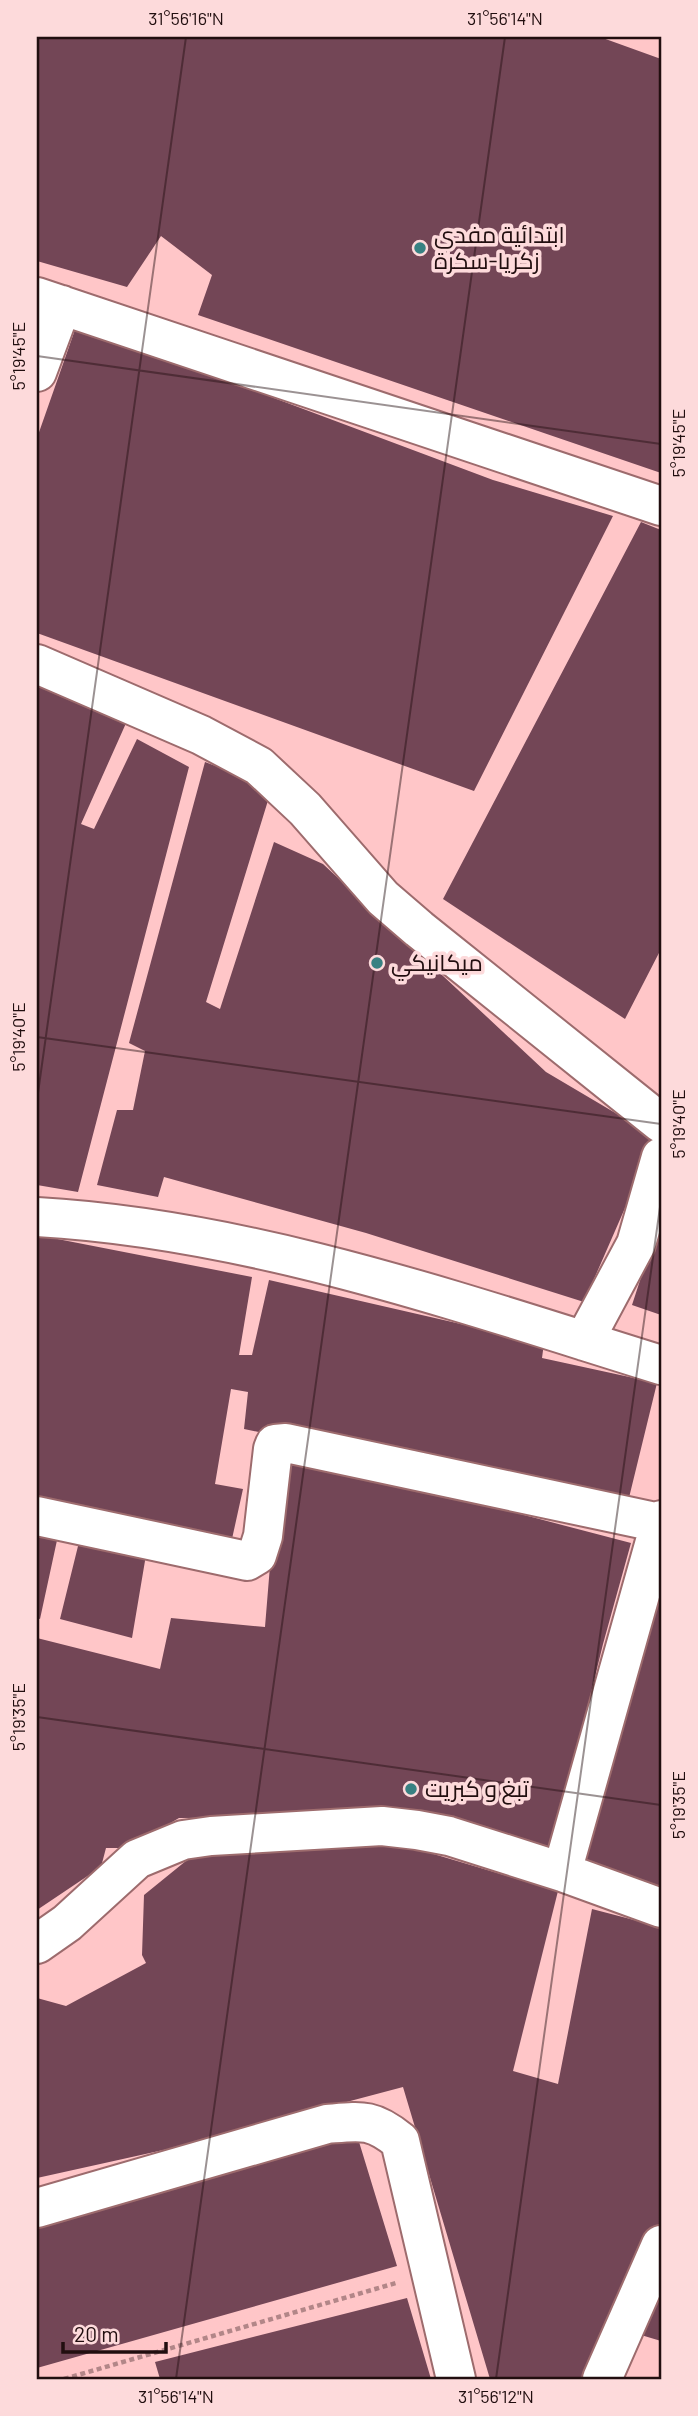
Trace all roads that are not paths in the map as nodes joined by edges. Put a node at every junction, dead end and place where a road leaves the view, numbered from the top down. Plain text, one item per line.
1 (49, 301) edge
2 (37, 372) edge
3 (661, 506) edge
4 (37, 664) edge
5 (661, 1123) edge
6 (661, 1157) edge
7 (37, 1217) edge
8 (584, 1341) junction
9 (661, 1365) edge
10 (37, 1516) edge
11 (661, 1522) edge
12 (562, 1872) junction
13 (661, 1908) edge
14 (37, 1944) edge
15 (37, 2208) edge
16 (661, 2245) edge
17 (456, 2379) edge
18 (602, 2379) edge

1 - 2 street
1 - 3 street
4 - 5 street
6 - 8 street
7 - 8 street
8 - 9 street
10 - 11 street
11 - 12 street
12 - 13 street
12 - 14 street
15 - 17 street
16 - 18 street

